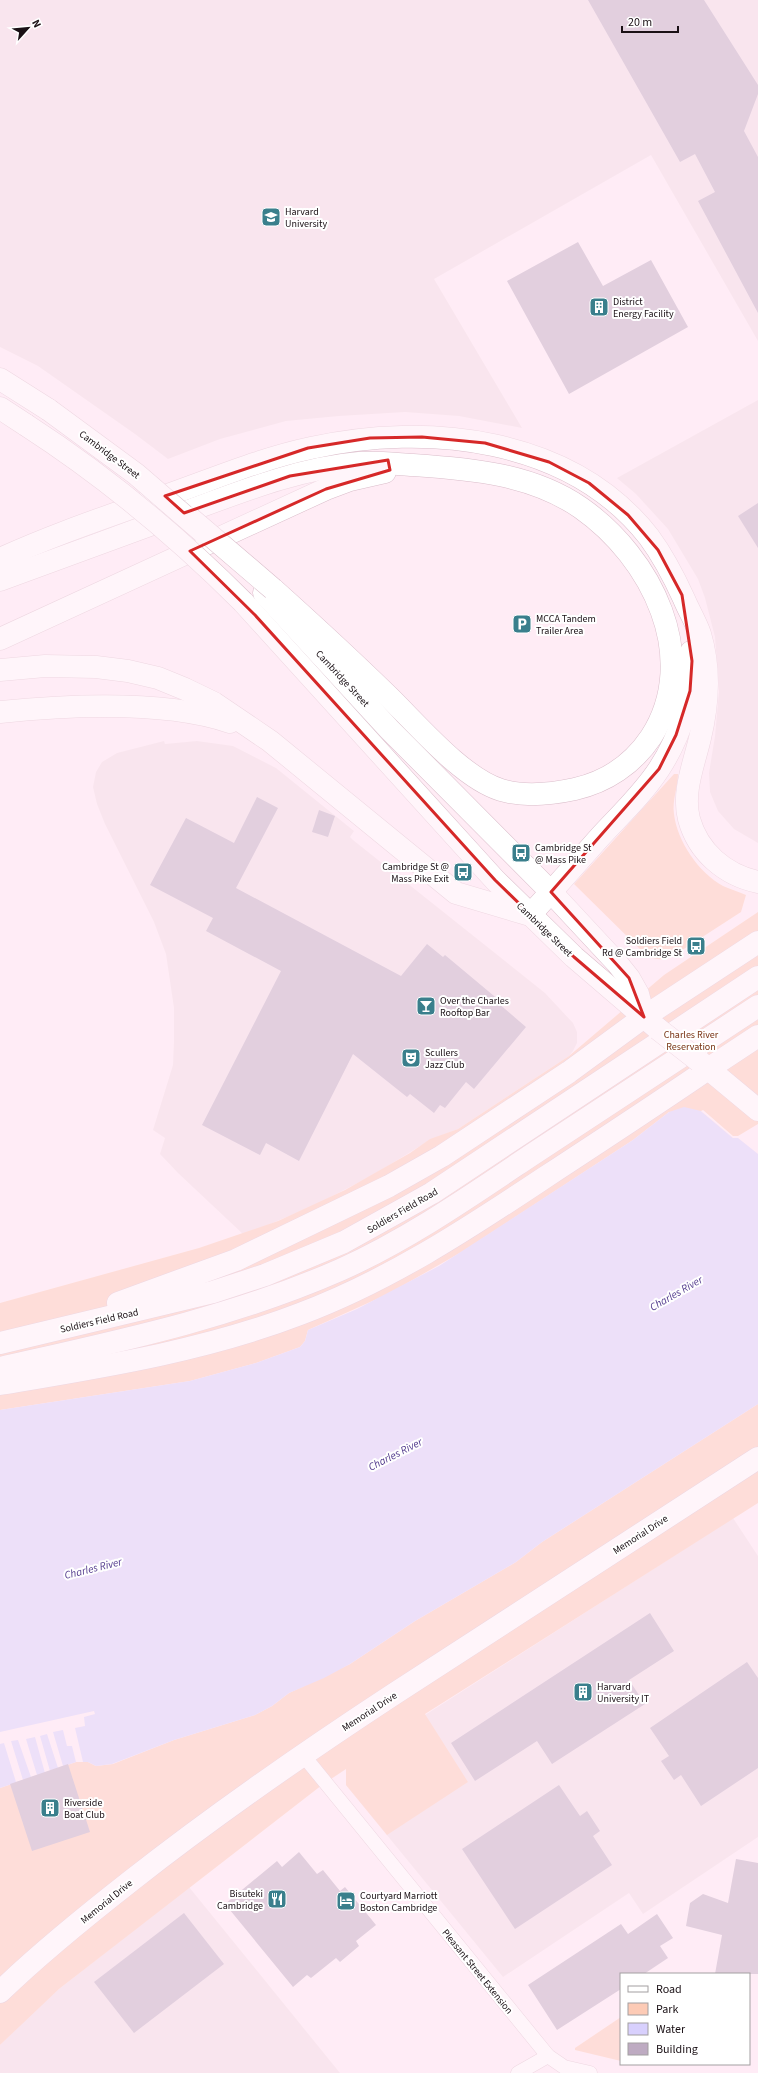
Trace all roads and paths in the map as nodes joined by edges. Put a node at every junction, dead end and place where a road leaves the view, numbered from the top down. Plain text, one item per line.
1 (0, 379) edge
2 (0, 408) edge
3 (415, 465) junction
4 (42, 540) junction
5 (0, 545) edge
6 (0, 559) edge
7 (0, 580) edge
8 (269, 591) junction
9 (682, 595) junction
10 (0, 640) edge
11 (0, 670) edge
12 (0, 712) edge
13 (252, 729) junction
14 (758, 882) edge
15 (550, 892) junction
16 (530, 915) junction
17 (758, 942) edge
18 (758, 977) edge
19 (758, 1006) edge
20 (651, 1023) junction
21 (758, 1036) edge
22 (704, 1065) junction
23 (758, 1110) edge
24 (45, 1332) junction
25 (0, 1343) edge
26 (0, 1368) edge
27 (0, 1384) edge
28 (758, 1458) edge
29 (303, 1755) junction
30 (0, 1992) edge
31 (548, 2056) junction
32 (518, 2073) edge
33 (590, 2073) edge

1 - 8 main road, Cambridge Street, bridge
2 - 16 main road, Cambridge Street, bridge
3 - 7 main road
3 - 8 main road
3 - 10 main road
4 - 5 main road
4 - 6 main road
4 - 9 main road
8 - 15 main road, Cambridge Street
9 - 14 main road
9 - 15 main road
11 - 13 main road
12 - 13 main road
13 - 16 main road
15 - 16 main road
15 - 20 main road, Cambridge Street
16 - 20 main road, Cambridge Street
17 - 20 main road
18 - 24 main road, Soldiers Field Road
19 - 26 main road
20 - 22 main road, Cambridge Street, bridge
20 - 24 main road
21 - 22 main road
22 - 23 main road, Cambridge Street
22 - 27 main road
24 - 25 main road, Soldiers Field Road
28 - 29 main road, Memorial Drive
29 - 30 main road, Memorial Drive
29 - 31 street, Pleasant Street Extension
31 - 32 street
31 - 33 street, Pleasant Street Extension

